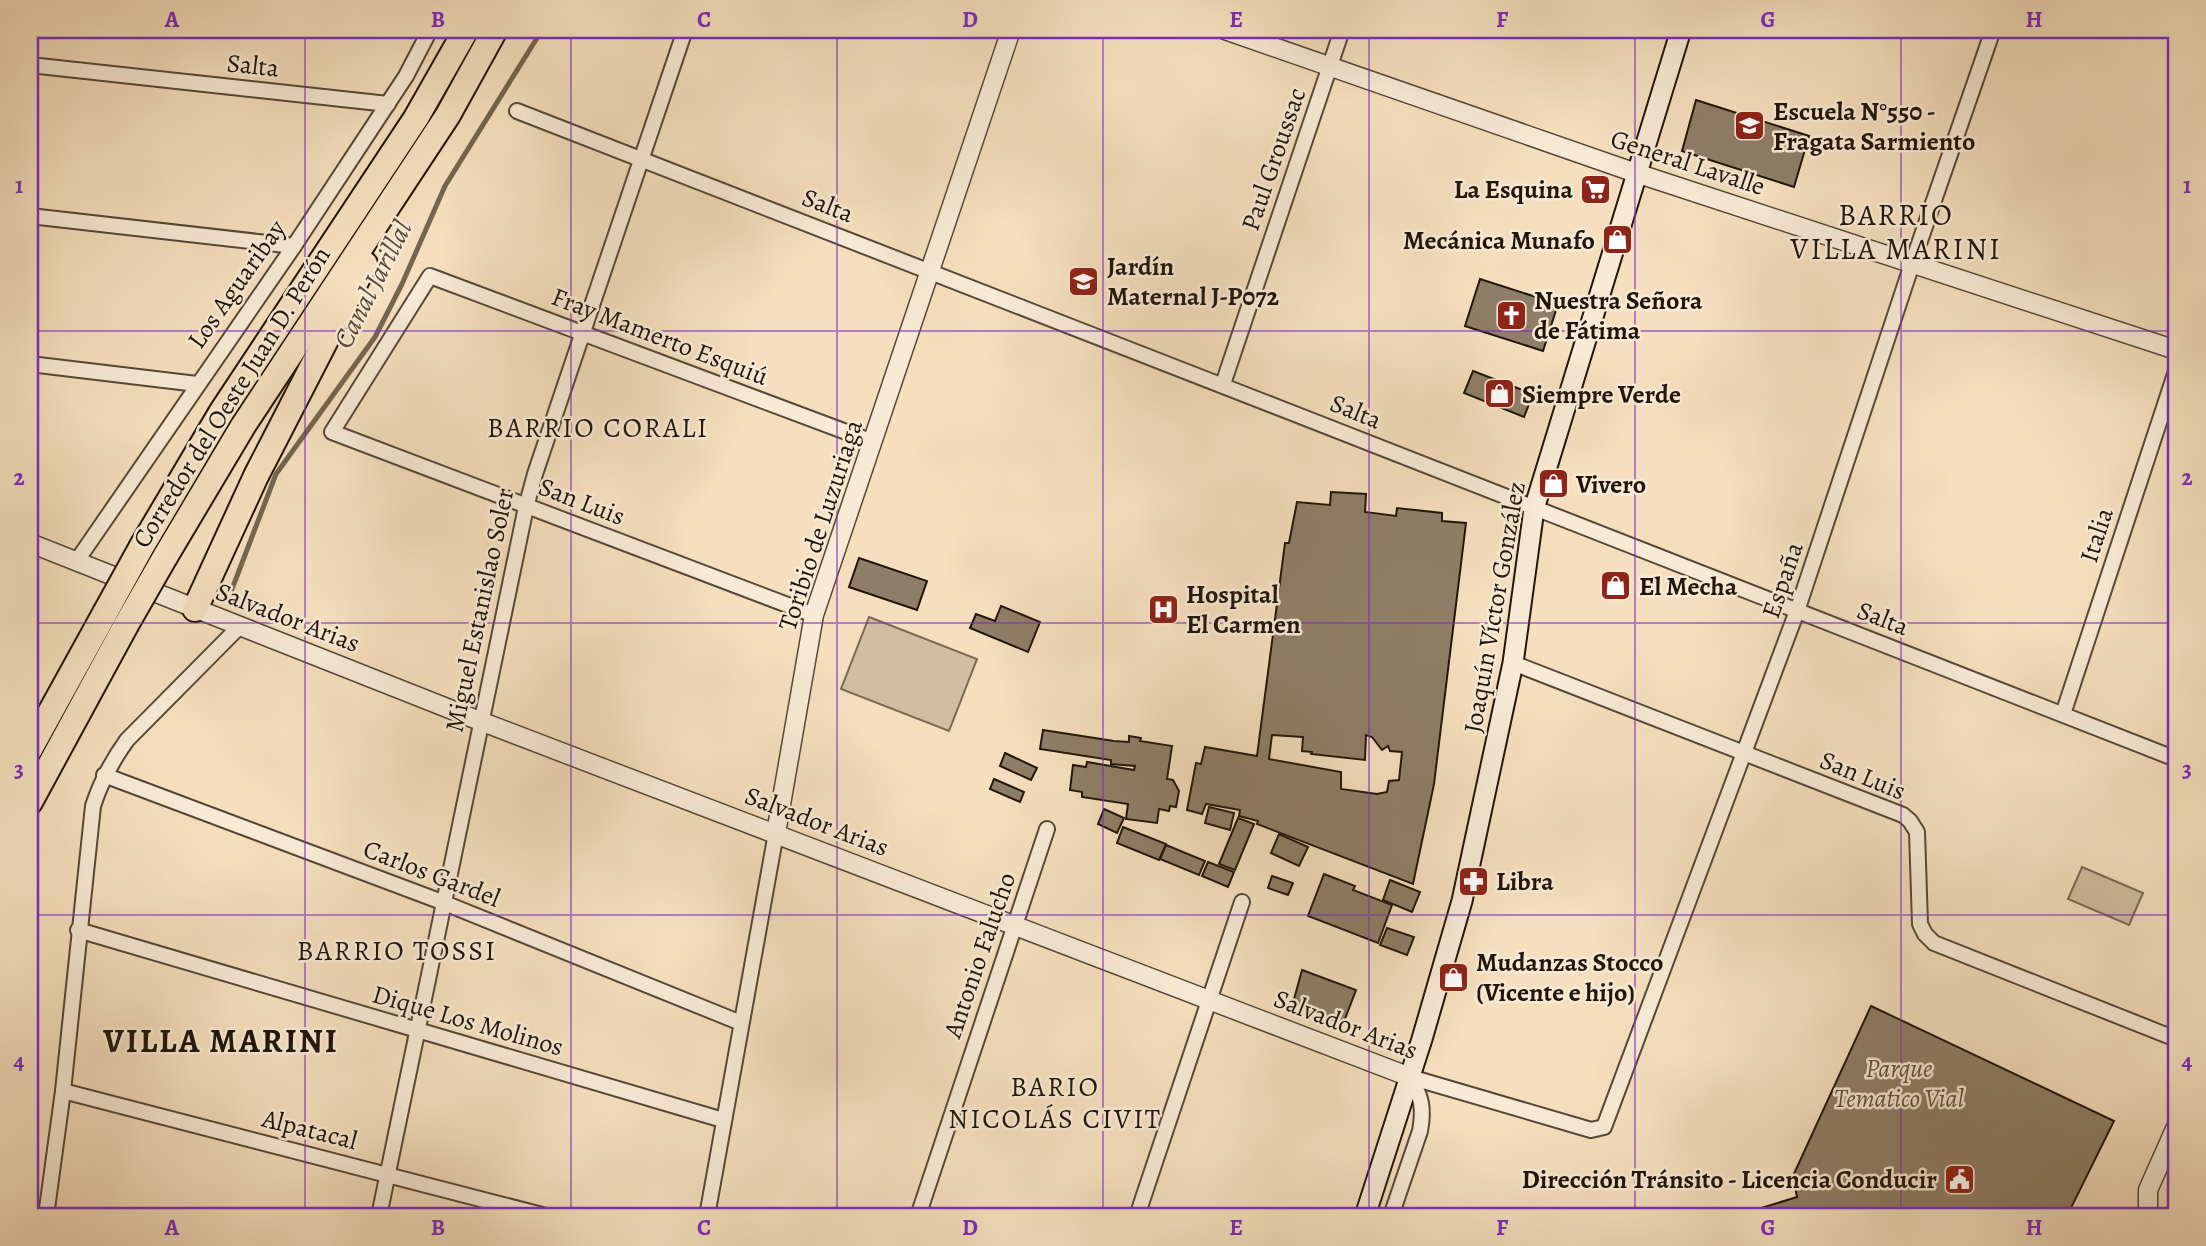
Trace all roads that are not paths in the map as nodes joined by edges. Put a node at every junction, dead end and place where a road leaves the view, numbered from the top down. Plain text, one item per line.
1 (430, 30) edge
2 (466, 30) edge
3 (495, 30) edge
4 (685, 30) edge
5 (1011, 30) edge
6 (1226, 30) edge
7 (1342, 30) edge
8 (1681, 30) edge
9 (1993, 30) edge
10 (30, 65) edge
11 (1330, 66) junction
12 (388, 104) junction
13 (517, 111) dead end
14 (427, 149) junction
15 (641, 159) junction
16 (1636, 173) junction
17 (30, 216) edge
18 (294, 246) junction
19 (1912, 264) junction
20 (930, 271) junction
21 (583, 333) junction
22 (2176, 350) edge
23 (30, 364) edge
24 (2176, 371) edge
25 (197, 384) junction
26 (1223, 384) junction
27 (332, 432) joint
28 (873, 442) junction
29 (526, 506) junction
30 (1534, 509) junction
31 (30, 543) edge
32 (76, 562) junction
33 (195, 609) junction
34 (1797, 611) junction
35 (814, 615) junction
36 (116, 619) junction
37 (240, 626) junction
38 (1513, 663) junction
39 (2063, 714) junction
40 (480, 720) junction
41 (30, 749) edge
42 (1745, 754) junction
43 (2176, 759) edge
44 (104, 775) junction
45 (30, 803) edge
46 (1047, 829) dead end
47 (776, 833) junction
48 (442, 902) junction
49 (1242, 902) dead end
50 (1014, 925) junction
51 (78, 930) junction
52 (1209, 999) junction
53 (741, 1023) junction
54 (417, 1031) junction
55 (2176, 1039) edge
56 (1410, 1077) junction
57 (63, 1091) junction
58 (723, 1120) junction
59 (2176, 1127) edge
60 (1591, 1130) joint
61 (387, 1174) junction
62 (46, 1216) edge
63 (379, 1216) edge
64 (546, 1216) edge
65 (707, 1216) edge
66 (918, 1216) edge
67 (1137, 1216) edge
68 (1365, 1216) edge
69 (1391, 1216) edge
70 (2148, 1216) edge

1 - 12 street, Los Aguaribay
2 - 36 highway, Corredor del Oeste Juan D. Perón, bridge
3 - 14 highway, Corredor del Oeste Juan D. Perón
4 - 15 street, Miguel Estanislao Soler
5 - 20 street, Toribio de Luzuriaga
6 - 11 street, General Lavalle
7 - 11 street, Paul Groussac
8 - 16 main road, Joaquín Víctor González
9 - 19 street, España
10 - 12 street, Salta
11 - 16 street, General Lavalle
11 - 26 street, Paul Groussac
12 - 18 street, Los Aguaribay
13 - 15 street, Salta
14 - 33 highway
14 - 36 highway, Corredor del Oeste Juan D. Perón, bridge
15 - 20 street, Salta
15 - 21 street, Miguel Estanislao Soler
16 - 19 street, General Lavalle
16 - 30 main road, Joaquín Víctor González
17 - 18 street
18 - 25 street, Los Aguaribay
19 - 22 street, General Lavalle
19 - 34 street, España
20 - 26 street, Salta
20 - 28 street, Toribio de Luzuriaga
21 - 27 street, Fray Mamerto Esquiú
21 - 28 street, Fray Mamerto Esquiú
21 - 29 street, Miguel Estanislao Soler
23 - 25 street
24 - 39 street, Italia
25 - 32 street, Los Aguaribay
26 - 30 street, Salta
27 - 29 street, San Luis
28 - 35 street, Toribio de Luzuriaga
29 - 35 street, San Luis
29 - 40 street, Miguel Estanislao Soler
30 - 34 street, Salta
30 - 38 main road, Joaquín Víctor González
31 - 32 street, Salvador Arias
32 - 33 street, Salvador Arias
33 - 37 street, Salvador Arias
34 - 39 street, Salta
34 - 42 street, España
35 - 47 street, Toribio de Luzuriaga
36 - 41 highway, Corredor del Oeste Juan D. Perón
36 - 45 highway, Corredor del Oeste Juan D. Perón
37 - 40 street, Salvador Arias
37 - 44 street
38 - 42 street, San Luis
38 - 56 main road, Joaquín Víctor González
39 - 43 street, Salta
40 - 47 street, Salvador Arias
40 - 48 street, Miguel Estanislao Soler
42 - 55 street, San Luis
42 - 60 street, España
44 - 48 street, Carlos Gardel
44 - 51 street
46 - 50 street, Antonio Falucho
47 - 50 street, Salvador Arias
47 - 53 street, Toribio de Luzuriaga
48 - 53 street, Carlos Gardel
48 - 54 street, Miguel Estanislao Soler
49 - 52 street
50 - 52 street, Salvador Arias
50 - 66 street, Antonio Falucho
51 - 54 street, Dique Los Molinos
51 - 57 street
52 - 56 street, Salvador Arias
52 - 67 street
53 - 58 street, Toribio de Luzuriaga
54 - 58 street, Dique Los Molinos
54 - 61 street, Miguel Estanislao Soler
56 - 60 street, Salvador Arias
56 - 68 main road, Joaquín Víctor González
56 - 69 street
57 - 61 street, Alpatacal
57 - 62 street
58 - 65 street, Toribio de Luzuriaga
59 - 70 street
61 - 63 street, Miguel Estanislao Soler
61 - 64 street, Alpatacal

